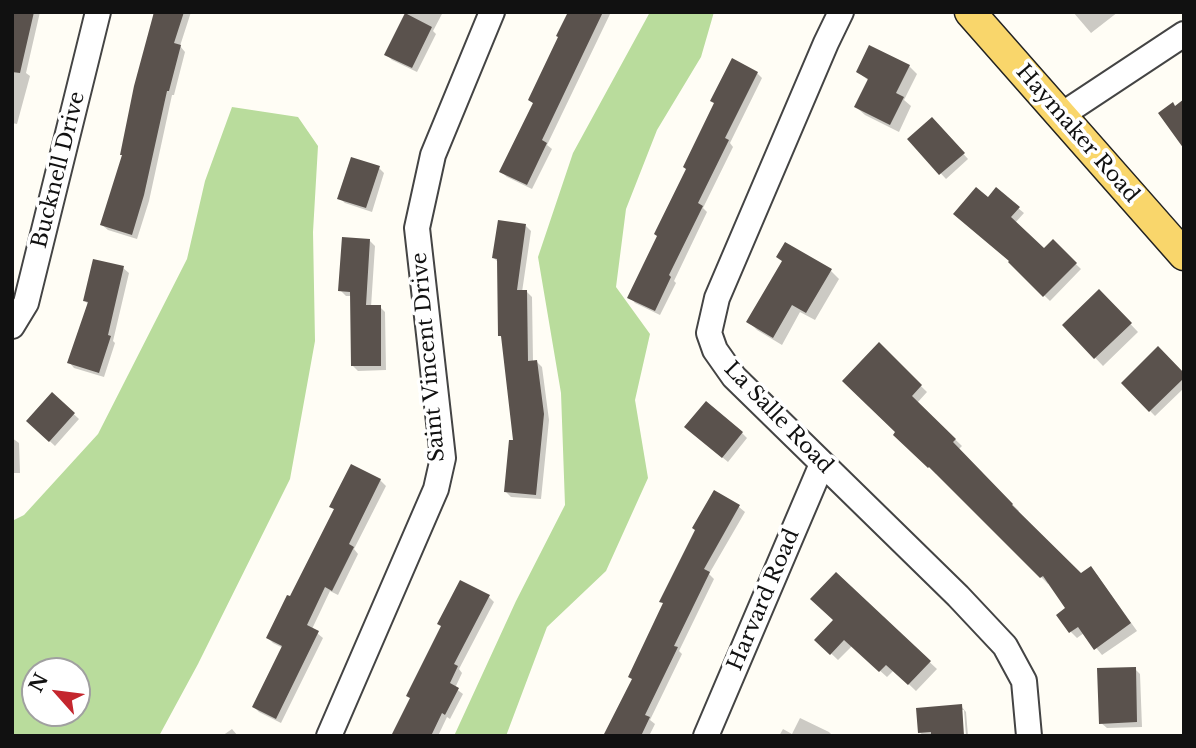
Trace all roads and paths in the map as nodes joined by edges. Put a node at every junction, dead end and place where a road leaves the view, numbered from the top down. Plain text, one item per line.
1 (98, 12) edge
2 (492, 12) edge
3 (841, 12) edge
4 (970, 12) edge
5 (1184, 34) edge
6 (1060, 116) junction
7 (1184, 256) edge
8 (12, 326) edge
9 (822, 464) junction
10 (329, 736) edge
11 (706, 736) edge
12 (1029, 736) edge

1 - 8 street, Bucknell Drive
2 - 10 street, Saint Vincent Drive
3 - 9 street, La Salle Road
4 - 6 main road, Haymaker Road
5 - 6 street
6 - 7 main road, Haymaker Road
9 - 11 street, Harvard Road
9 - 12 street, La Salle Road

